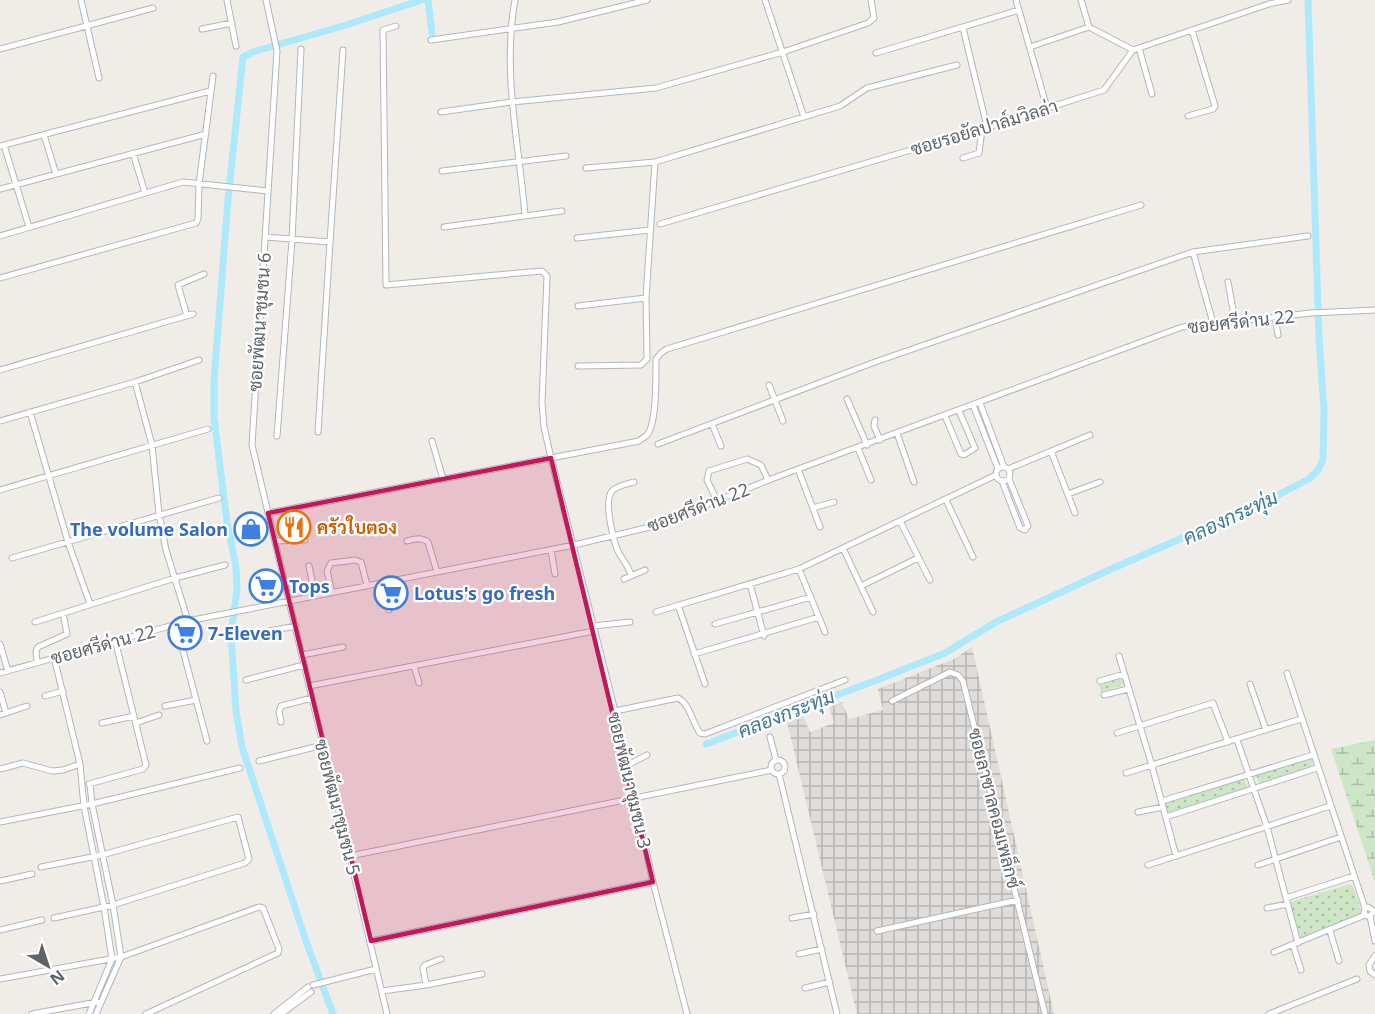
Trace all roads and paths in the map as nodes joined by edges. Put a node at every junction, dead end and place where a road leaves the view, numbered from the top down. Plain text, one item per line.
1 (81, 0) edge
2 (227, 0) edge
3 (266, 0) edge
4 (515, 0) edge
5 (647, 0) edge
6 (765, 0) edge
7 (871, 0) edge
8 (1016, 0) edge
9 (1081, 0) edge
10 (1288, 0) edge
11 (1268, 2) edge
12 (153, 8) dead end
13 (1019, 10) junction
14 (232, 23) junction
15 (88, 26) junction
16 (396, 26) dead end
17 (1089, 27) junction
18 (963, 28) junction
19 (202, 29) dead end
20 (510, 29) junction
21 (1192, 30) junction
22 (431, 40) dead end
23 (236, 46) dead end
24 (1029, 47) junction
25 (0, 49) edge
26 (301, 49) dead end
27 (1136, 49) junction
28 (343, 50) dead end
29 (783, 52) junction
30 (876, 53) dead end
31 (957, 65) dead end
32 (213, 76) dead end
33 (99, 78) dead end
34 (210, 91) junction
35 (1152, 94) dead end
36 (512, 102) junction
37 (1047, 108) junction
38 (441, 112) dead end
39 (1188, 116) dead end
40 (804, 117) junction
41 (984, 128) junction
42 (206, 134) junction
43 (44, 135) junction
44 (2, 146) edge
45 (133, 153) junction
46 (566, 156) dead end
47 (963, 159) dead end
48 (520, 161) junction
49 (655, 162) junction
50 (586, 168) dead end
51 (442, 171) dead end
52 (56, 174) junction
53 (199, 184) junction
54 (16, 185) junction
55 (0, 189) edge
56 (268, 190) junction
57 (145, 193) junction
58 (1141, 205) dead end
59 (562, 211) dead end
60 (525, 215) junction
61 (660, 224) dead end
62 (29, 227) junction
63 (444, 227) dead end
64 (650, 230) junction
65 (0, 236) edge
66 (1308, 236) dead end
67 (265, 237) junction
68 (577, 238) dead end
69 (292, 240) junction
70 (330, 242) junction
71 (1192, 252) junction
72 (204, 274) dead end
73 (0, 277) edge
74 (1228, 282) dead end
75 (646, 298) junction
76 (578, 306) dead end
77 (1375, 310) edge
78 (1275, 317) junction
79 (1235, 321) junction
80 (1213, 323) junction
81 (1278, 335) dead end
82 (199, 360) dead end
83 (578, 366) dead end
84 (0, 370) edge
85 (135, 382) junction
86 (769, 385) dead end
87 (847, 399) dead end
88 (774, 400) junction
89 (980, 403) junction
90 (973, 405) junction
91 (959, 411) junction
92 (30, 412) junction
93 (945, 416) junction
94 (0, 420) edge
95 (875, 420) dead end
96 (783, 421) dead end
97 (712, 424) junction
98 (208, 429) dead end
99 (318, 432) dead end
100 (897, 433) junction
101 (1090, 435) dead end
102 (277, 436) dead end
103 (880, 440) junction
104 (432, 441) dead end
105 (658, 444) dead end
106 (152, 445) junction
107 (867, 445) junction
108 (721, 446) dead end
109 (858, 448) junction
110 (1051, 451) junction
111 (551, 458) junction
112 (798, 470) junction
113 (1002, 470) junction
114 (49, 477) junction
115 (443, 479) junction
116 (768, 480) junction
117 (871, 480) dead end
118 (1005, 480) junction
119 (634, 482) dead end
120 (914, 482) dead end
121 (1100, 482) dead end
122 (0, 490) edge
123 (1068, 494) junction
124 (219, 498) dead end
125 (946, 500) junction
126 (717, 501) junction
127 (834, 502) dead end
128 (813, 508) junction
129 (268, 513) junction
130 (1075, 513) dead end
131 (159, 514) junction
132 (900, 521) junction
133 (820, 527) dead end
134 (614, 536) junction
135 (305, 540) dead end
136 (275, 541) junction
137 (407, 541) dead end
138 (68, 542) junction
139 (574, 545) junction
140 (843, 549) junction
141 (551, 550) junction
142 (973, 557) dead end
143 (12, 558) dead end
144 (918, 558) junction
145 (225, 565) dead end
146 (309, 566) dead end
147 (799, 568) junction
148 (645, 570) dead end
149 (437, 572) junction
150 (555, 574) dead end
151 (631, 576) junction
152 (175, 578) junction
153 (624, 579) dead end
154 (930, 580) dead end
155 (382, 583) junction
156 (750, 584) junction
157 (367, 585) junction
158 (861, 586) junction
159 (332, 592) junction
160 (315, 595) junction
161 (811, 597) junction
162 (290, 600) junction
163 (90, 604) junction
164 (678, 605) junction
165 (389, 610) dead end
166 (656, 612) dead end
167 (758, 612) junction
168 (873, 612) dead end
169 (819, 617) junction
170 (64, 618) dead end
171 (188, 621) junction
172 (34, 622) dead end
173 (630, 622) dead end
174 (176, 624) junction
175 (715, 624) dead end
176 (296, 626) junction
177 (594, 628) junction
178 (264, 632) dead end
179 (825, 632) dead end
180 (764, 634) junction
181 (115, 640) junction
182 (0, 644) edge
183 (343, 647) dead end
184 (694, 654) junction
185 (302, 655) junction
186 (1119, 656) dead end
187 (54, 657) junction
188 (2, 660) edge
189 (37, 662) junction
190 (304, 665) junction
191 (414, 666) junction
192 (8, 671) junction
193 (0, 673) edge
194 (1287, 673) dead end
195 (1124, 674) junction
196 (246, 680) dead end
197 (844, 680) dead end
198 (1100, 681) dead end
199 (419, 683) dead end
200 (705, 684) dead end
201 (1250, 684) dead end
202 (309, 686) junction
203 (1128, 689) junction
204 (63, 691) junction
205 (0, 692) edge
206 (1104, 695) dead end
207 (45, 696) dead end
208 (312, 698) junction
209 (196, 700) junction
210 (892, 701) dead end
211 (27, 706) dead end
212 (165, 706) dead end
213 (615, 711) junction
214 (3, 714) edge
215 (159, 715) dead end
216 (1301, 719) junction
217 (135, 720) junction
218 (281, 722) dead end
219 (102, 723) dead end
220 (1139, 726) junction
221 (1266, 730) junction
222 (1117, 733) dead end
223 (770, 737) dead end
224 (1237, 740) junction
225 (207, 741) dead end
226 (1228, 742) junction
227 (323, 745) junction
228 (647, 755) dead end
229 (1313, 755) junction
230 (776, 760) junction
231 (259, 761) dead end
232 (80, 764) junction
233 (626, 766) junction
234 (1152, 766) junction
235 (240, 768) dead end
236 (1317, 768) junction
237 (0, 769) edge
238 (772, 770) junction
239 (1126, 773) dead end
240 (780, 774) junction
241 (1248, 775) junction
242 (86, 785) junction
243 (1252, 789) junction
244 (634, 799) junction
245 (92, 804) junction
246 (1163, 804) junction
247 (84, 806) junction
248 (1330, 806) junction
249 (1138, 812) dead end
250 (1166, 817) junction
251 (0, 822) edge
252 (1266, 827) junction
253 (1341, 837) junction
254 (102, 855) junction
255 (350, 856) junction
256 (1176, 856) junction
257 (93, 857) junction
258 (1275, 859) junction
259 (1148, 865) dead end
260 (1258, 865) dead end
261 (41, 867) dead end
262 (32, 874) dead end
263 (1354, 876) junction
264 (0, 881) edge
265 (653, 882) junction
266 (1018, 900) junction
267 (1287, 901) junction
268 (113, 905) junction
269 (104, 907) junction
270 (1267, 908) dead end
271 (814, 914) junction
272 (1371, 914) edge
273 (54, 918) dead end
274 (792, 918) dead end
275 (42, 920) dead end
276 (0, 930) edge
277 (877, 931) dead end
278 (1330, 931) junction
279 (371, 941) junction
280 (1375, 941) edge
281 (1296, 944) junction
282 (822, 949) junction
283 (1274, 952) dead end
284 (799, 954) dead end
285 (1375, 956) edge
286 (121, 957) junction
287 (112, 959) junction
288 (441, 959) dead end
289 (1339, 961) dead end
290 (376, 969) junction
291 (1301, 970) dead end
292 (482, 974) dead end
293 (1375, 975) edge
294 (0, 979) edge
295 (1357, 980) dead end
296 (830, 982) junction
297 (426, 985) junction
298 (314, 987) junction
299 (805, 988) dead end
300 (382, 991) junction
301 (101, 1001) junction
302 (94, 1003) junction
303 (1274, 1013) edge
304 (33, 1014) edge
305 (89, 1014) edge
306 (96, 1014) edge
307 (146, 1014) edge
308 (274, 1014) edge
309 (281, 1014) edge
310 (387, 1014) edge
311 (687, 1014) edge
312 (837, 1014) edge
313 (1045, 1014) edge

1 - 15 street
2 - 14 street
3 - 56 street, ซอยพัฒนาชุมชน 6
4 - 20 street
5 - 20 street
6 - 29 street
7 - 29 street
8 - 13 street
9 - 17 street
10 - 11 street
11 - 21 street
12 - 15 street
13 - 18 street
13 - 24 street
14 - 19 street
14 - 23 street
15 - 25 street
15 - 33 street
16 - 111 street, ซอยพัฒนาชุมชน 3
17 - 24 street
17 - 27 street
18 - 30 street
18 - 41 street
20 - 22 street
20 - 36 street
21 - 27 street
21 - 39 street
24 - 37 street
26 - 69 street
27 - 35 street
27 - 37 street, ซอยรอยัลปาล์มวิลล่า
28 - 70 street
29 - 36 street
29 - 40 street
31 - 40 street
32 - 34 street
34 - 42 street
34 - 43 street
36 - 38 street
36 - 48 street
37 - 41 street, ซอยรอยัลปาล์มวิลล่า
40 - 49 street
41 - 47 street
41 - 61 street, ซอยรอยัลปาล์มวิลล่า
42 - 45 street
42 - 53 street
43 - 44 street
43 - 52 street
44 - 54 street
45 - 52 street
45 - 57 street
46 - 48 street
48 - 51 street
48 - 60 street
49 - 50 street
49 - 64 street
52 - 54 street
53 - 56 street
53 - 57 street
53 - 73 street
54 - 55 street
54 - 62 street
56 - 67 street, ซอยพัฒนาชุมชน 6
57 - 62 street
58 - 111 street
59 - 60 street
60 - 63 street
62 - 65 street
64 - 68 street
64 - 75 street
66 - 71 street
67 - 69 street
67 - 129 street, ซอยพัฒนาชุมชน 6
69 - 70 street
69 - 102 street
70 - 99 street
71 - 80 street
71 - 88 street
72 - 84 street
74 - 79 street
75 - 76 street
75 - 83 street
77 - 78 street, ซอยศรีด่าน 22
78 - 79 street, ซอยศรีด่าน 22
78 - 81 street
79 - 80 street, ซอยศรีด่าน 22
80 - 89 street, ซอยศรีด่าน 22
82 - 85 street
85 - 92 street
85 - 106 street
86 - 88 street
87 - 107 street
88 - 96 street
88 - 97 street
89 - 90 street, ซอยศรีด่าน 22
89 - 113 street
90 - 91 street, ซอยศรีด่าน 22
90 - 113 street
91 - 93 street, ซอยศรีด่าน 22
91 - 93 street
92 - 94 street
92 - 114 street
93 - 100 street, ซอยศรีด่าน 22
95 - 103 street
97 - 105 street
97 - 108 street
98 - 106 street
100 - 103 street, ซอยศรีด่าน 22
100 - 120 street
101 - 110 street
103 - 107 street, ซอยศรีด่าน 22
104 - 115 street
106 - 114 street
106 - 131 street
107 - 109 street, ซอยศรีด่าน 22
109 - 112 street, ซอยศรีด่าน 22
109 - 117 street
110 - 113 street
110 - 123 street
111 - 115 street
111 - 139 street, ซอยพัฒนาชุมชน 3
112 - 116 street, ซอยศรีด่าน 22
112 - 128 street
113 - 118 street
113 - 118 street
113 - 125 street
114 - 122 street
114 - 138 street
115 - 129 street
116 - 126 street, ซอยศรีด่าน 22
116 - 126 street
118 - 118 street
119 - 134 street
121 - 123 street
123 - 130 street
124 - 131 street
125 - 132 street
125 - 142 street
126 - 134 street, ซอยศรีด่าน 22
127 - 128 street
128 - 133 street
129 - 136 street, ซอยพัฒนาชุมชน 6
131 - 138 street
131 - 152 street
132 - 140 street
132 - 144 street
134 - 139 street, ซอยศรีด่าน 22
134 - 151 street
135 - 136 street
136 - 162 street, ซอยพัฒนาชุมชน 6
137 - 149 street
138 - 143 street
138 - 163 street
139 - 141 street, ซอยศรีด่าน 22
139 - 177 street, ซอยพัฒนาชุมชน 3
140 - 147 street
140 - 158 street
141 - 149 street, ซอยศรีด่าน 22
141 - 150 street
144 - 154 street
144 - 158 street
145 - 152 street
146 - 160 street
147 - 156 street
147 - 161 street
148 - 151 street
149 - 155 street, ซอยศรีด่าน 22
151 - 153 street
152 - 163 street
152 - 171 street
155 - 157 street, ซอยศรีด่าน 22
155 - 165 street
156 - 164 street
156 - 167 street
157 - 159 street, ซอยศรีด่าน 22
157 - 159 street
158 - 168 street
159 - 160 street, ซอยศรีด่าน 22
160 - 162 street, ซอยศรีด่าน 22
161 - 167 street
161 - 169 street
162 - 171 street, ซอยศรีด่าน 22
162 - 176 street, ซอยพัฒนาชุมชน 5
163 - 172 street
164 - 166 street
164 - 184 street
167 - 175 street
167 - 180 street
169 - 179 street
169 - 180 street
170 - 189 street
171 - 174 street, ซอยศรีด่าน 22
173 - 177 street
174 - 181 street, ซอยศรีด่าน 22
174 - 209 street
176 - 178 street
176 - 185 street, ซอยพัฒนาชุมชน 5
177 - 191 street
177 - 213 street, ซอยพัฒนาชุมชน 3
180 - 184 street
181 - 187 street, ซอยศรีด่าน 22
181 - 217 street
182 - 188 street
183 - 185 street
184 - 200 street
185 - 190 street, ซอยพัฒนาชุมชน 5
186 - 195 street
187 - 189 street, ซอยศรีด่าน 22
187 - 204 street
188 - 192 street
189 - 192 street, ซอยศรีด่าน 22
190 - 196 street
190 - 202 street, ซอยพัฒนาชุมชน 5
191 - 199 street
191 - 202 street
192 - 193 street, ซอยศรีด่าน 22
194 - 216 street
195 - 198 street
195 - 203 street
197 - 213 street
201 - 221 street
202 - 208 street, ซอยพัฒนาชุมชน 5
203 - 206 street
203 - 220 street
204 - 207 street
204 - 232 street
205 - 214 street
208 - 218 street
208 - 227 street, ซอยพัฒนาชุมชน 5
209 - 212 street
209 - 225 street
210 - 266 street, ซอยลาซาลคอมเพล็กซ์
211 - 214 street
213 - 233 street, ซอยพัฒนาชุมชน 3
215 - 217 street
216 - 221 street
216 - 229 street
217 - 219 street
217 - 242 street
220 - 222 street
220 - 226 street
220 - 234 street
221 - 224 street
223 - 230 street
224 - 226 street
224 - 241 street
226 - 234 street
227 - 231 street
227 - 255 street, ซอยพัฒนาชุมชน 5
228 - 233 street
229 - 236 street
229 - 241 street
230 - 238 street
230 - 240 street
232 - 237 street
232 - 242 street
233 - 244 street, ซอยพัฒนาชุมชน 3
234 - 239 street
234 - 246 street
235 - 245 street
236 - 243 street
236 - 248 street
238 - 240 street
238 - 244 street
240 - 271 street
241 - 243 street
241 - 246 street
242 - 245 street
242 - 247 street
243 - 250 street
243 - 252 street
244 - 255 street
244 - 265 street, ซอยพัฒนาชุมชน 3
245 - 247 street
245 - 254 street
246 - 249 street
246 - 250 street
247 - 251 street
247 - 257 street
248 - 252 street
248 - 253 street
250 - 256 street
252 - 256 street
252 - 258 street
253 - 258 street
253 - 263 street
254 - 257 street
254 - 268 street
254 - 268 street
255 - 279 street, ซอยพัฒนาชุมชน 5
256 - 259 street
257 - 261 street
257 - 269 street
258 - 260 street
258 - 267 street
262 - 264 street
263 - 267 street
263 - 272 street
265 - 279 street
265 - 311 street, ซอยพัฒนาชุมชน 3
266 - 277 street
266 - 313 street, ซอยลาซาลคอมเพล็กซ์
267 - 270 street
267 - 281 street
268 - 269 street
268 - 286 street
269 - 273 street
269 - 287 street
271 - 274 street
271 - 282 street
272 - 278 street
272 - 280 street
275 - 276 street
278 - 281 street
278 - 289 street
279 - 290 street, ซอยพัฒนาชุมชน 5
281 - 283 street
281 - 291 street
282 - 284 street
282 - 296 street
285 - 293 street
286 - 287 street
286 - 301 street
286 - 307 street
287 - 294 street
287 - 302 street
288 - 297 street
290 - 298 street
290 - 300 street, ซอยพัฒนาชุมชน 5
292 - 297 street
295 - 303 street
296 - 299 street
296 - 312 street
297 - 300 street
298 - 308 street
298 - 309 street
300 - 310 street, ซอยพัฒนาชุมชน 5
301 - 302 street
301 - 306 street
302 - 304 street
302 - 305 street

